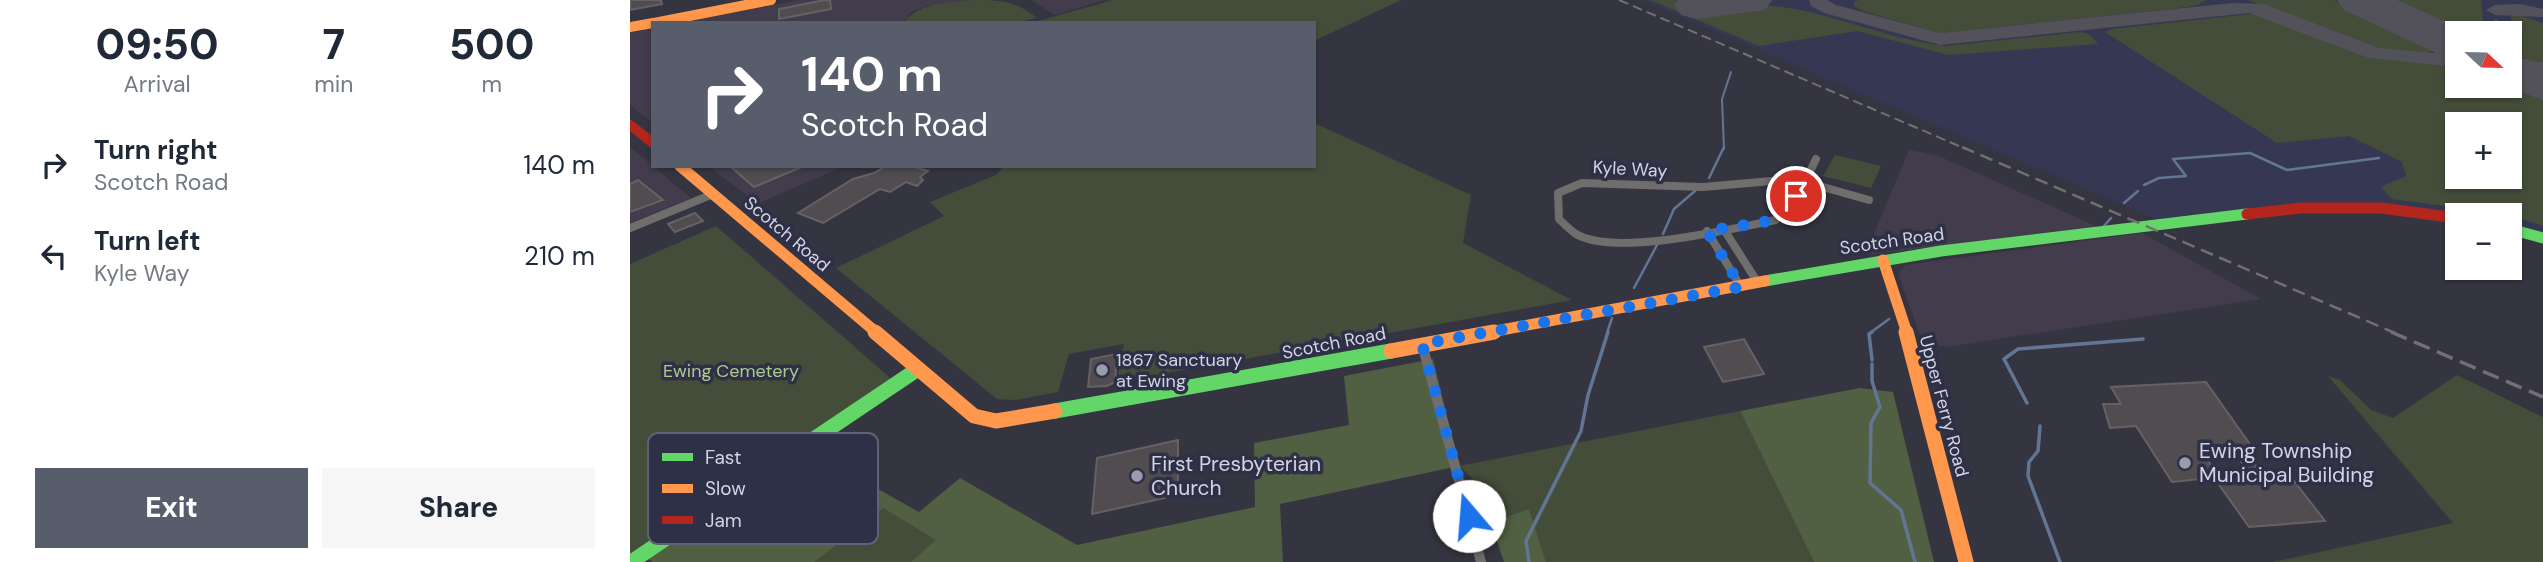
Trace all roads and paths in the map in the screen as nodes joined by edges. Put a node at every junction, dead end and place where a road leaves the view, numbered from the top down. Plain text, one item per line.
1 (771, 0) edge
2 (663, 21) edge
3 (651, 23) edge
4 (630, 27) edge
5 (630, 125) edge
6 (651, 141) edge
7 (1816, 159) dead end
8 (682, 168) edge
9 (1803, 182) junction
10 (713, 194) junction
11 (1870, 200) dead end
12 (2445, 216) edge
13 (630, 228) edge
14 (1723, 229) junction
15 (1707, 231) junction
16 (2522, 232) edge
17 (2543, 238) edge
18 (1883, 260) junction
19 (1758, 283) junction
20 (1741, 287) junction
21 (1422, 344) junction
22 (918, 369) junction
23 (826, 433) edge
24 (665, 544) edge
25 (642, 560) edge
26 (1481, 562) edge
27 (1966, 562) edge

1 - 2 main road
3 - 4 main road
5 - 6 main road
7 - 9 street, Kyle Way
8 - 10 main road, Scotch Road
9 - 11 street, Kyle Way
9 - 14 street, Kyle Way
9 - 15 street, Kyle Way
10 - 13 street
10 - 22 main road, Scotch Road
12 - 18 main road, Scotch Road
14 - 15 street, Kyle Way
14 - 19 street
15 - 20 street
16 - 17 main road
18 - 19 main road, Scotch Road
18 - 27 main road, Upper Ferry Road
19 - 20 main road, Scotch Road
20 - 21 main road, Scotch Road
21 - 22 main road, Scotch Road
21 - 26 street
22 - 23 main road
24 - 25 main road

